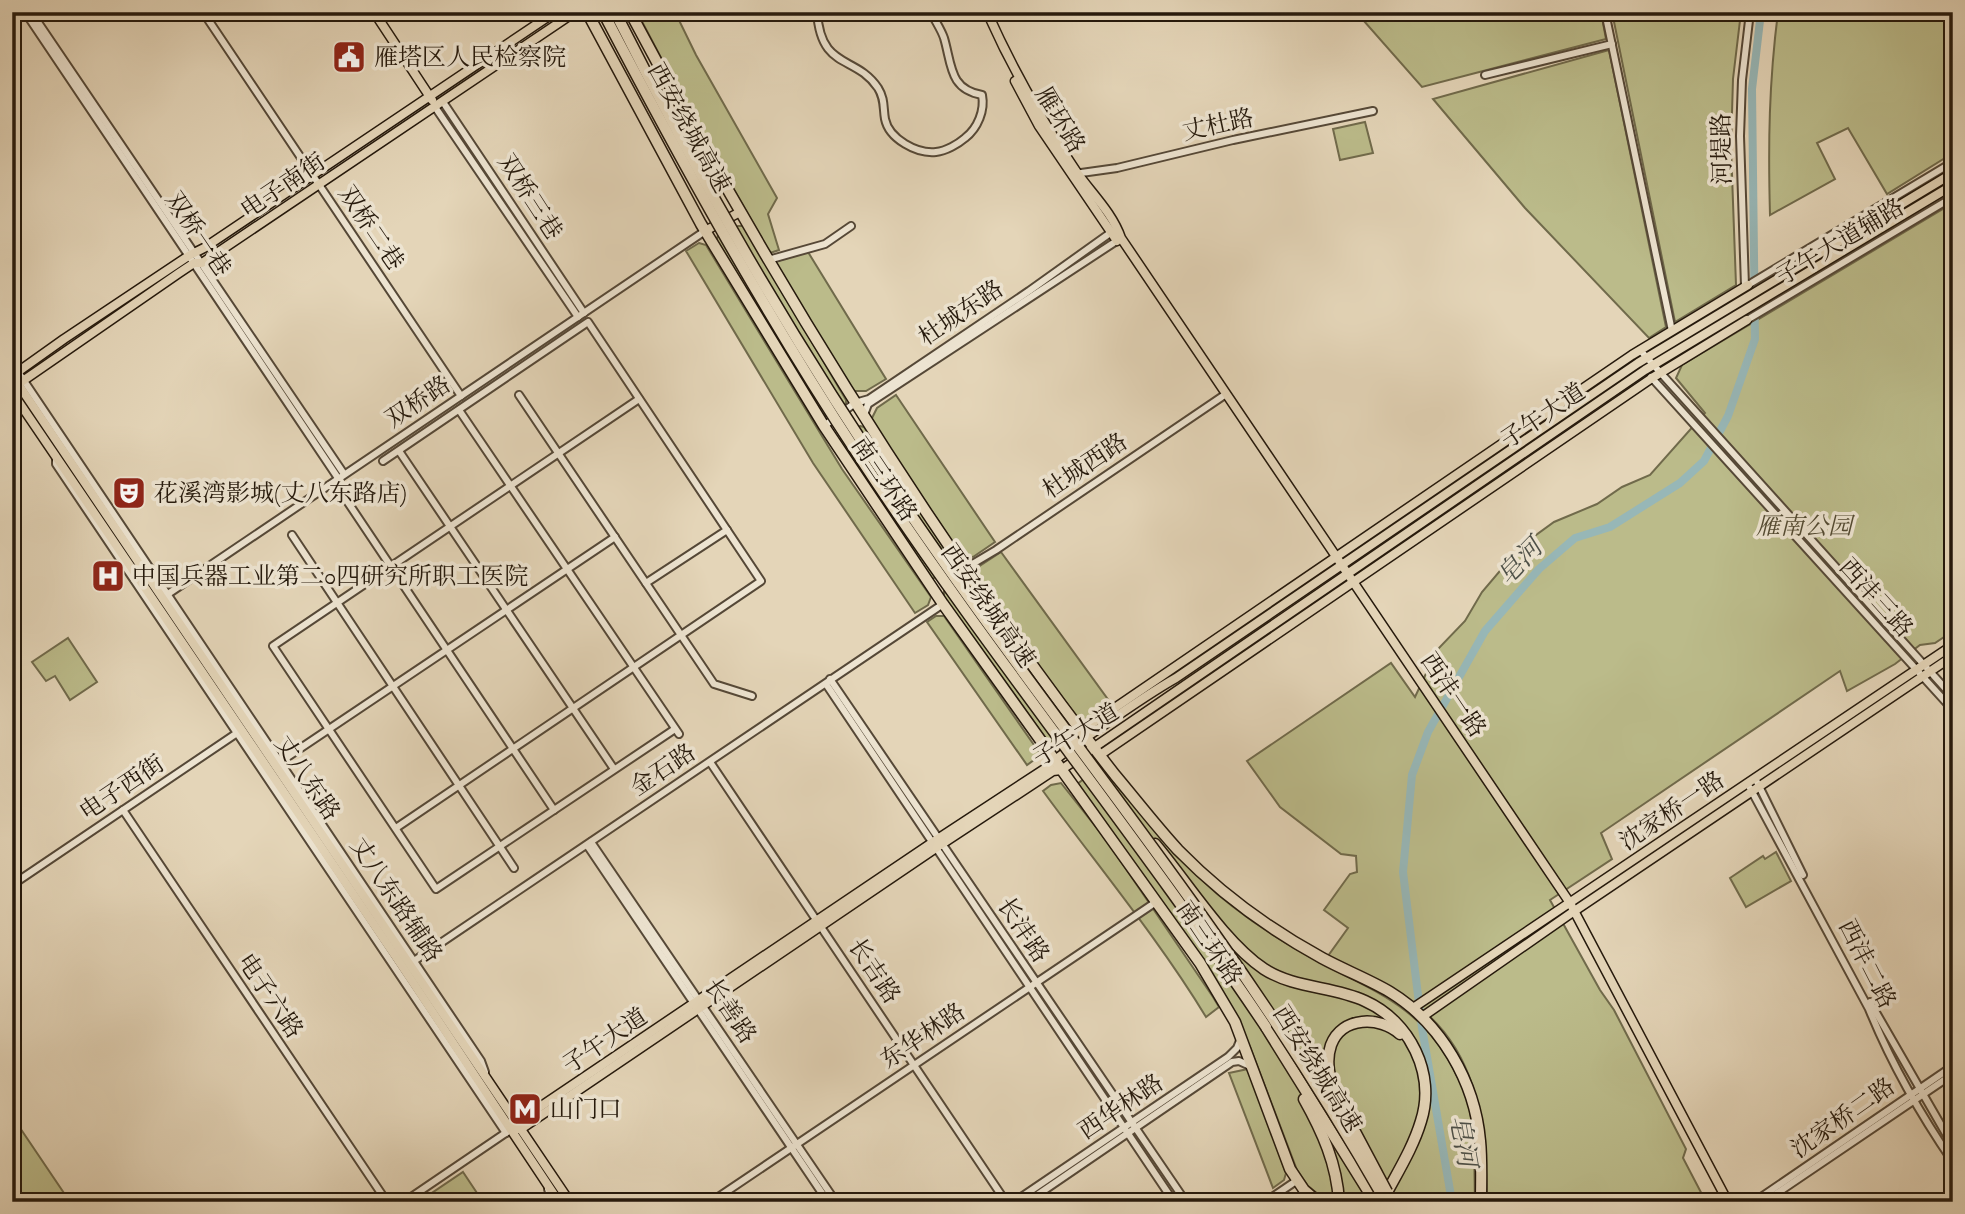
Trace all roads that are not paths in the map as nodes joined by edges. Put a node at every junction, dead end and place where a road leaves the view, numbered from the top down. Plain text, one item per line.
1 (25, 12) edge
2 (31, 12) edge
3 (203, 12) edge
4 (374, 12) edge
5 (380, 12) edge
6 (555, 12) edge
7 (575, 12) edge
8 (587, 12) edge
9 (603, 12) edge
10 (615, 12) edge
11 (630, 12) edge
12 (817, 12) edge
13 (931, 12) edge
14 (985, 12) edge
15 (1605, 12) edge
16 (1750, 12) edge
17 (1612, 44) junction
18 (1485, 75) dead end
19 (433, 95) junction
20 (439, 104) junction
21 (1373, 111) dead end
22 (1950, 163) edge
23 (1074, 174) junction
24 (1953, 174) edge
25 (313, 175) junction
26 (319, 185) junction
27 (1953, 185) edge
28 (1953, 197) edge
29 (740, 212) junction
30 (851, 226) dead end
31 (1115, 230) junction
32 (705, 232) junction
33 (1119, 239) junction
34 (195, 259) junction
35 (768, 260) junction
36 (1746, 286) junction
37 (581, 315) junction
38 (1747, 320) joint
39 (1672, 331) junction
40 (1639, 356) junction
41 (1649, 368) junction
42 (1656, 375) junction
43 (15, 378) edge
44 (519, 395) dead end
45 (1225, 395) junction
46 (461, 396) junction
47 (639, 400) junction
48 (855, 403) junction
49 (1570, 409) junction
50 (458, 410) junction
51 (1596, 416) junction
52 (863, 417) junction
53 (1576, 417) junction
54 (824, 426) junction
55 (399, 451) junction
56 (558, 454) junction
57 (383, 461) dead end
58 (341, 476) junction
59 (511, 486) junction
60 (341, 492) dead end
61 (450, 527) junction
62 (726, 530) junction
63 (292, 535) dead end
64 (615, 537) junction
65 (1334, 558) junction
66 (391, 568) junction
67 (567, 569) junction
68 (964, 569) junction
69 (1342, 570) junction
70 (646, 583) junction
71 (1351, 583) junction
72 (160, 600) junction
73 (337, 604) junction
74 (943, 604) junction
75 (507, 610) junction
76 (682, 636) junction
77 (1953, 645) edge
78 (447, 650) junction
79 (1953, 656) edge
80 (635, 667) junction
81 (1922, 671) junction
82 (828, 681) junction
83 (393, 686) junction
84 (752, 696) dead end
85 (1953, 697) edge
86 (573, 708) junction
87 (1953, 710) edge
88 (245, 728) junction
89 (329, 729) junction
90 (1084, 734) junction
91 (514, 748) junction
92 (1097, 751) junction
93 (1056, 759) junction
94 (710, 762) junction
95 (278, 764) junction
96 (614, 769) junction
97 (1061, 770) junction
98 (1752, 780) junction
99 (460, 785) junction
100 (1756, 789) junction
101 (1125, 809) junction
102 (123, 810) junction
103 (554, 810) junction
104 (396, 828) junction
105 (589, 843) junction
106 (937, 843) junction
107 (501, 846) junction
108 (514, 868) dead end
109 (12, 884) edge
110 (1156, 902) junction
111 (1570, 908) junction
112 (818, 923) junction
113 (409, 964) junction
114 (1033, 985) junction
115 (698, 1004) junction
116 (1413, 1008) junction
117 (1422, 1017) junction
118 (1266, 1027) junction
119 (1241, 1036) junction
120 (914, 1066) junction
121 (1953, 1066) edge
122 (1255, 1071) junction
123 (1953, 1074) edge
124 (1920, 1092) junction
125 (1912, 1097) junction
126 (1134, 1125) junction
127 (514, 1128) junction
128 (1126, 1131) junction
129 (794, 1146) junction
130 (1953, 1146) edge
131 (1953, 1162) edge
132 (1296, 1181) junction
133 (547, 1184) junction
134 (567, 1200) edge
135 (387, 1202) edge
136 (404, 1202) edge
137 (552, 1202) edge
138 (711, 1202) edge
139 (828, 1202) edge
140 (836, 1202) edge
141 (1006, 1202) edge
142 (1014, 1202) edge
143 (1027, 1202) edge
144 (1174, 1202) edge
145 (1186, 1202) edge
146 (1265, 1202) edge
147 (1318, 1202) edge
148 (1339, 1202) edge
149 (1375, 1202) edge
150 (1384, 1202) edge
151 (1392, 1202) edge
152 (1481, 1202) edge
153 (1722, 1202) edge
154 (1728, 1202) edge
155 (1755, 1202) edge
156 (1764, 1202) edge

1 - 34 street, 双桥一巷
2 - 34 street, 双桥一巷
3 - 25 street, 双桥二巷
4 - 19 main road
5 - 19 main road
6 - 19 main road, 电子南街
7 - 20 main road, 电子南街
8 - 32 highway, 南三环路
9 - 118 highway, 西安绕城高速, bridge
10 - 101 highway, 西安绕城高速, bridge
11 - 29 highway, 南三环路
12 - 13 street
14 - 23 main road, 雁环路
15 - 17 street
16 - 36 street, 河堤路
17 - 18 street
17 - 39 street
19 - 20 main road
19 - 25 main road, 电子南街
20 - 26 main road, 电子南街
20 - 37 street, 双桥三巷
21 - 23 street, 丈杜路
22 - 24 street
22 - 36 street, 子午大道辅路
23 - 31 main road, 雁环路
24 - 40 main road, 子午大道
25 - 26 street, 双桥二巷
25 - 34 main road, 电子南街
26 - 34 main road, 电子南街
26 - 46 street, 双桥二巷
27 - 41 main road, 子午大道
28 - 38 street, 子午大道辅路
29 - 32 main road
29 - 35 highway, 南三环路
30 - 35 street
31 - 33 main road, 雁环路
31 - 48 street, 杜城东路
32 - 37 street, 双桥路
32 - 54 highway, 南三环路
33 - 45 main road, 西沣一路
33 - 52 street, 杜城东路
34 - 43 main road, 电子南街
34 - 58 street, 双桥一巷
35 - 48 highway, 南三环路
36 - 39 main road
37 - 46 street, 双桥路
38 - 42 main road
39 - 40 main road
40 - 41 street, 西沣三路
40 - 49 main road, 子午大道
40 - 65 main road
41 - 42 street, 西沣三路
41 - 53 main road, 子午大道
42 - 51 main road
42 - 81 street, 西沣三路
42 - 81 street, 西沣三路
43 - 72 main road, 丈八东路
43 - 72 main road, 丈八东路
44 - 56 street
45 - 65 main road, 西沣一路
45 - 68 street, 杜城西路
46 - 58 street, 双桥路
47 - 50 street
47 - 56 street
47 - 62 street
48 - 52 highway, 南三环路
48 - 54 street, 杜城东路
49 - 53 main road
49 - 69 main road, 子午大道
50 - 55 street
50 - 59 street
51 - 53 main road
51 - 71 main road
52 - 68 highway, 南三环路
53 - 69 main road, 子午大道
54 - 74 highway, 南三环路
55 - 57 street
55 - 61 street
56 - 59 street
56 - 64 street
58 - 72 street, 双桥路
59 - 61 street
59 - 67 street
60 - 66 street
61 - 66 street
61 - 75 street
62 - 70 street
62 - 76 street
63 - 73 street
64 - 67 street
64 - 70 street
65 - 69 main road, 西沣一路
65 - 90 main road
66 - 73 street
66 - 78 street
67 - 75 street
67 - 80 street
68 - 90 highway, 南三环路
69 - 71 main road, 西沣一路
69 - 90 main road, 子午大道
69 - 92 main road, 子午大道
70 - 76 street
71 - 92 main road
71 - 111 main road, 西沣一路
72 - 88 main road, 丈八东路
72 - 88 street, 丈八东路辅路
73 - 83 street
73 - 89 street
74 - 82 street, 金石路
74 - 93 highway, 南三环路
75 - 78 street
75 - 86 street
76 - 80 street
76 - 84 street
77 - 81 main road, 沈家桥一路
78 - 83 street
78 - 91 street
79 - 81 main road, 沈家桥一路
80 - 86 street
80 - 96 street
81 - 85 street, 西沣三路
81 - 87 street, 西沣三路
81 - 98 main road, 沈家桥一路
81 - 100 main road, 沈家桥一路
82 - 94 street, 金石路
82 - 106 street, 长沣路
83 - 89 street
83 - 99 street
86 - 91 street
86 - 96 street
88 - 95 main road, 丈八东路
88 - 102 street, 电子西街
88 - 113 main road, 丈八东路
88 - 127 street, 丈八东路辅路
89 - 95 street
89 - 104 street
90 - 92 highway, 南三环路
90 - 93 main road, 子午大道
91 - 99 street
91 - 103 street
92 - 97 main road, 子午大道
92 - 116 highway, 南三环路
93 - 97 highway, 南三环路
93 - 106 main road, 子午大道
94 - 105 street, 金石路
94 - 112 street, 长吉路
95 - 113 main road, 丈八东路
96 - 103 street
97 - 106 main road, 子午大道
97 - 110 highway, 南三环路
98 - 100 street, 西沣二路
98 - 111 main road, 沈家桥一路
99 - 104 street
99 - 107 street
100 - 111 main road, 沈家桥一路
100 - 124 street, 西沣二路
100 - 125 street, 西沣二路
101 - 150 highway, 西安绕城高速, bridge
101 - 150 highway, bridge
102 - 109 street, 电子西街
102 - 135 street, 电子六路
103 - 107 street
104 - 107 street
105 - 113 street, 金石路
105 - 115 street, 长善路
106 - 112 main road, 子午大道
106 - 114 street, 长沣路
107 - 108 street
110 - 114 street, 东华林路
110 - 119 highway, 南三环路
111 - 116 main road, 沈家桥一路
111 - 117 main road, 沈家桥一路
111 - 153 main road, 西沣一路
111 - 154 main road, 西沣一路
112 - 115 main road, 子午大道
112 - 120 street, 长吉路
113 - 127 main road, 丈八东路
113 - 127 main road, 丈八东路
114 - 120 street, 东华林路
114 - 126 street, 长沣路
114 - 128 street, 长沣路
115 - 127 main road, 子午大道
115 - 129 street, 长善路
116 - 117 highway, 南三环路
117 - 152 highway, 南三环路
118 - 148 highway
118 - 149 highway, 西安绕城高速
119 - 122 highway, 南三环路
119 - 126 street, 西华林路
120 - 129 street, 东华林路
120 - 141 street, 长吉路
121 - 124 street, 沈家桥二路
122 - 126 street, 西华林路
122 - 132 highway, 南三环路
123 - 124 street, 沈家桥二路
124 - 125 street, 沈家桥二路
124 - 130 street, 西沣二路
125 - 131 street, 西沣二路
125 - 155 street, 沈家桥二路
125 - 156 street, 沈家桥二路
126 - 128 street, 西华林路
126 - 145 street, 长沣路
127 - 133 main road, 丈八东路
127 - 134 main road, 丈八东路
127 - 136 street
128 - 142 street, 西华林路
128 - 143 street, 西华林路
128 - 144 street, 长沣路
129 - 138 street, 东华林路
129 - 139 street, 长善路
129 - 140 street, 长善路
132 - 146 street
132 - 147 highway, 南三环路
133 - 134 main road, 丈八东路
133 - 137 street
149 - 151 highway, bridge

